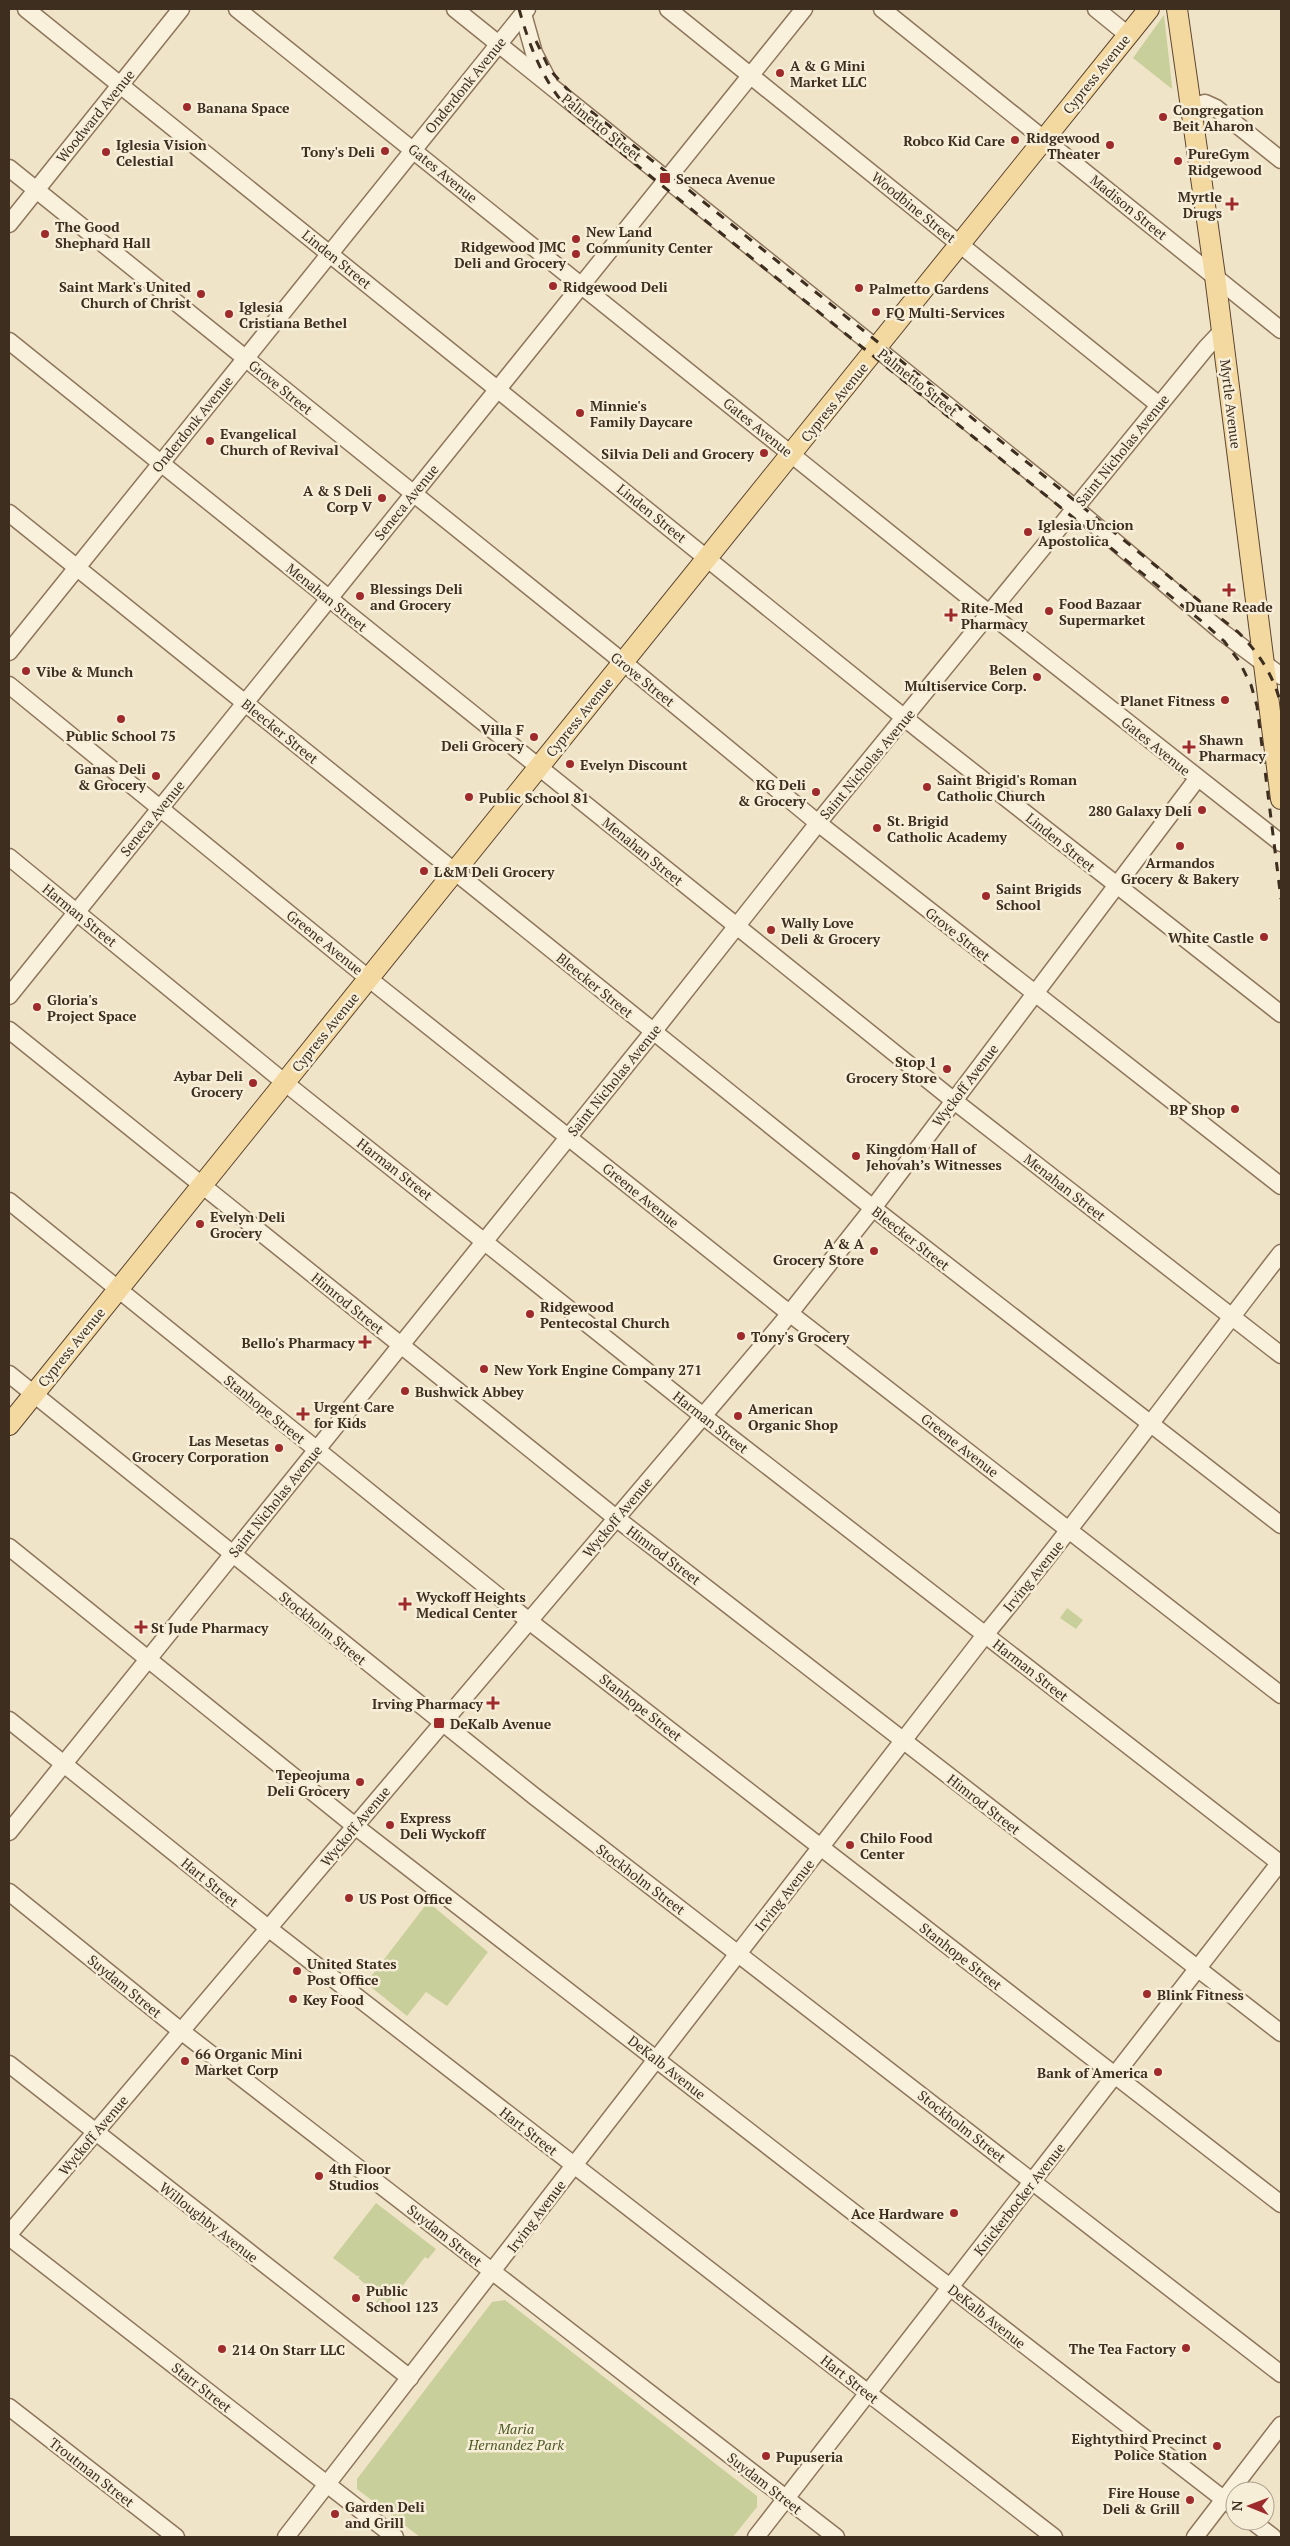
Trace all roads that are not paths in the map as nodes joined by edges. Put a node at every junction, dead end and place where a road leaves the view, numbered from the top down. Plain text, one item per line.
1 (26, 9) edge
2 (181, 9) edge
3 (237, 9) edge
4 (455, 9) edge
5 (668, 9) edge
6 (804, 9) edge
7 (882, 9) edge
8 (1096, 9) edge
9 (1149, 9) edge
10 (1177, 9) edge
11 (525, 11) edge
12 (1128, 35) junction
13 (498, 44) junction
14 (750, 75) junction
15 (120, 85) junction
16 (554, 88) junction
17 (1191, 107) junction
18 (1044, 139) junction
19 (414, 149) junction
20 (1281, 160) edge
21 (9, 168) edge
22 (667, 179) junction
23 (36, 190) junction
24 (9, 224) edge
25 (960, 244) junction
26 (330, 254) junction
27 (1215, 276) junction
28 (582, 284) junction
29 (1281, 330) edge
30 (1222, 332) junction
31 (9, 341) edge
32 (877, 348) junction
33 (245, 358) junction
34 (497, 389) junction
35 (1159, 405) junction
36 (791, 454) junction
37 (161, 463) junction
38 (413, 494) junction
39 (1074, 508) junction
40 (9, 513) edge
41 (707, 558) junction
42 (77, 567) junction
43 (329, 598) junction
44 (990, 613) junction
45 (9, 652) edge
46 (623, 662) junction
47 (1274, 674) edge
48 (9, 685) edge
49 (245, 703) junction
50 (905, 718) junction
51 (538, 767) junction
52 (1197, 779) junction
53 (1281, 799) edge
54 (161, 807) junction
55 (818, 823) junction
56 (1281, 844) edge
57 (9, 858) edge
58 (454, 872) junction
59 (1115, 886) junction
60 (76, 912) junction
61 (736, 926) junction
62 (368, 978) junction
63 (1034, 993) junction
64 (9, 996) edge
65 (1281, 1014) edge
66 (9, 1030) edge
67 (653, 1032) junction
68 (284, 1082) junction
69 (953, 1100) junction
70 (569, 1136) junction
71 (202, 1184) junction
72 (1281, 1186) edge
73 (9, 1200) edge
74 (873, 1208) junction
75 (485, 1241) junction
76 (1281, 1253) edge
77 (116, 1290) junction
78 (790, 1314) junction
79 (1232, 1316) junction
80 (401, 1345) junction
81 (1281, 1354) edge
82 (9, 1374) edge
83 (33, 1394) junction
84 (703, 1416) junction
85 (1150, 1422) junction
86 (9, 1425) edge
87 (316, 1450) junction
88 (616, 1518) junction
89 (1281, 1525) edge
90 (1070, 1531) junction
91 (9, 1547) edge
92 (232, 1555) junction
93 (529, 1621) junction
94 (985, 1635) junction
95 (148, 1659) junction
96 (1281, 1695) edge
97 (9, 1720) edge
98 (442, 1723) junction
99 (903, 1741) junction
100 (64, 1764) junction
101 (355, 1826) junction
102 (9, 1832) edge
103 (821, 1847) junction
104 (1281, 1863) edge
105 (9, 1892) edge
106 (268, 1928) junction
107 (739, 1953) junction
108 (1197, 1969) junction
109 (181, 2031) junction
110 (1281, 2033) edge
111 (656, 2060) junction
112 (9, 2064) edge
113 (1115, 2075) junction
114 (94, 2133) junction
115 (574, 2166) junction
116 (1033, 2181) junction
117 (1281, 2204) edge
118 (9, 2235) edge
119 (493, 2272) junction
120 (951, 2288) junction
121 (1281, 2374) edge
122 (410, 2378) junction
123 (868, 2393) junction
124 (9, 2407) edge
125 (1281, 2425) edge
126 (1245, 2481) edge
127 (327, 2484) junction
128 (786, 2499) junction
129 (1225, 2500) edge
130 (1225, 2509) edge
131 (176, 2537) edge
132 (286, 2537) edge
133 (396, 2537) edge
134 (756, 2537) edge
135 (836, 2537) edge
136 (1054, 2537) edge
137 (1195, 2537) edge

1 - 15 street, Linden Street
2 - 15 street, Woodward Avenue
3 - 19 street, Gates Avenue
4 - 13 street, Palmetto Street
5 - 14 street, Woodbine Street
6 - 14 street, Seneca Avenue
7 - 18 street, Madison Street
8 - 12 street
9 - 12 main road, Cypress Avenue
10 - 17 main road, Myrtle Avenue
11 - 13 street, Onderdonk Avenue
11 - 16 street, Palmetto Street
12 - 18 main road, Cypress Avenue
13 - 16 street, Palmetto Street
13 - 19 street, Onderdonk Avenue
14 - 22 street, Seneca Avenue
14 - 25 street, Woodbine Street
15 - 23 street, Woodward Avenue
15 - 26 street, Linden Street
16 - 22 street, Palmetto Street
17 - 20 street
17 - 27 main road, Myrtle Avenue
18 - 25 main road, Cypress Avenue
18 - 27 street, Madison Street
19 - 26 street, Onderdonk Avenue
19 - 28 street, Gates Avenue
21 - 23 street, Grove Street
22 - 28 street, Seneca Avenue
22 - 32 street, Palmetto Street
23 - 24 street, Woodward Avenue
23 - 33 street, Grove Street
25 - 32 main road, Cypress Avenue
25 - 35 street, Woodbine Street
26 - 33 street, Onderdonk Avenue
26 - 34 street, Linden Street
27 - 29 street, Madison Street
27 - 30 main road, Myrtle Avenue
28 - 34 street, Seneca Avenue
28 - 36 street, Gates Avenue
30 - 35 street, Saint Nicholas Avenue
30 - 47 main road, Myrtle Avenue
31 - 37 street, Menahan Street
32 - 36 main road, Cypress Avenue
32 - 39 street, Palmetto Street
33 - 37 street, Onderdonk Avenue
33 - 38 street, Grove Street
34 - 38 street, Seneca Avenue
34 - 41 street, Linden Street
35 - 39 street, Saint Nicholas Avenue
36 - 41 main road, Cypress Avenue
36 - 44 street, Gates Avenue
37 - 42 street, Onderdonk Avenue
37 - 43 street, Menahan Street
38 - 43 street, Seneca Avenue
38 - 46 street, Grove Street
39 - 44 street, Saint Nicholas Avenue
39 - 47 street, Palmetto Street
40 - 42 street, Bleecker Street
41 - 46 main road, Cypress Avenue
41 - 50 street, Linden Street
42 - 45 street, Onderdonk Avenue
42 - 49 street, Bleecker Street
43 - 49 street, Seneca Avenue
43 - 51 street, Menahan Street
44 - 50 street, Saint Nicholas Avenue
44 - 52 street, Gates Avenue
46 - 51 main road, Cypress Avenue
46 - 55 street, Grove Street
47 - 53 main road, Myrtle Avenue
48 - 54 street, Greene Avenue
49 - 54 street, Seneca Avenue
49 - 58 street, Bleecker Street
50 - 55 street, Saint Nicholas Avenue
50 - 59 street, Linden Street
51 - 58 main road, Cypress Avenue
51 - 61 street, Menahan Street
52 - 56 street, Gates Avenue
52 - 59 street, Wyckoff Avenue
54 - 60 street, Seneca Avenue
54 - 62 street, Greene Avenue
55 - 61 street, Saint Nicholas Avenue
55 - 63 street, Grove Street
57 - 60 street, Harman Street
58 - 62 main road, Cypress Avenue
58 - 67 street, Bleecker Street
59 - 63 street, Wyckoff Avenue
59 - 65 street, Linden Street
60 - 64 street, Seneca Avenue
60 - 68 street, Harman Street
61 - 67 street, Saint Nicholas Avenue
61 - 69 street, Menahan Street
62 - 68 main road, Cypress Avenue
62 - 70 street, Greene Avenue
63 - 69 street, Wyckoff Avenue
63 - 72 street, Grove Street
66 - 71 street, Himrod Street
67 - 70 street, Saint Nicholas Avenue
67 - 74 street, Bleecker Street
68 - 71 main road, Cypress Avenue
68 - 75 street, Harman Street
69 - 74 street, Wyckoff Avenue
69 - 79 street, Menahan Street
70 - 75 street, Saint Nicholas Avenue
70 - 78 street, Greene Avenue
71 - 77 main road, Cypress Avenue
71 - 80 street, Himrod Street
73 - 77 street, Stanhope Street
74 - 78 street, Wyckoff Avenue
74 - 85 street, Bleecker Street
75 - 80 street, Saint Nicholas Avenue
75 - 84 street, Harman Street
76 - 79 street, Irving Avenue
77 - 83 main road, Cypress Avenue
77 - 87 street, Stanhope Street
78 - 84 street, Wyckoff Avenue
78 - 90 street, Greene Avenue
79 - 81 street, Menahan Street
79 - 85 street, Irving Avenue
80 - 87 street, Saint Nicholas Avenue
80 - 88 street, Himrod Street
82 - 83 street, Stockholm Street
83 - 86 main road, Cypress Avenue
83 - 92 street, Stockholm Street
84 - 88 street, Wyckoff Avenue
84 - 94 street, Harman Street
85 - 89 street, Bleecker Street
85 - 90 street, Irving Avenue
87 - 92 street, Saint Nicholas Avenue
87 - 93 street, Stanhope Street
88 - 93 street, Wyckoff Avenue
88 - 99 street, Himrod Street
90 - 94 street, Irving Avenue
90 - 96 street, Greene Avenue
91 - 95 street, DeKalb Avenue
92 - 95 street, Saint Nicholas Avenue
92 - 98 street, Stockholm Street
93 - 98 street, Wyckoff Avenue
93 - 103 street, Stanhope Street
94 - 99 street, Irving Avenue
94 - 104 street, Harman Street
95 - 100 street, Saint Nicholas Avenue
95 - 101 street, DeKalb Avenue
97 - 100 street, Hart Street
98 - 101 street, Wyckoff Avenue
98 - 107 street, Stockholm Street
99 - 103 street, Irving Avenue
99 - 108 street, Himrod Street
100 - 102 street, Saint Nicholas Avenue
100 - 106 street, Hart Street
101 - 106 street, Wyckoff Avenue
101 - 111 street, DeKalb Avenue
103 - 107 street, Irving Avenue
103 - 113 street, Stanhope Street
104 - 108 street, Knickerbocker Avenue
105 - 109 street, Suydam Street
106 - 109 street, Wyckoff Avenue
106 - 115 street, Hart Street
107 - 111 street, Irving Avenue
107 - 116 street, Stockholm Street
108 - 110 street, Himrod Street
108 - 113 street, Knickerbocker Avenue
109 - 114 street, Wyckoff Avenue
109 - 119 street, Suydam Street
111 - 115 street, Irving Avenue
111 - 120 street, DeKalb Avenue
112 - 114 street, Willoughby Avenue
113 - 116 street, Knickerbocker Avenue
113 - 117 street, Stanhope Street
114 - 118 street, Wyckoff Avenue
114 - 122 street, Willoughby Avenue
115 - 119 street, Irving Avenue
115 - 123 street, Hart Street
116 - 120 street, Knickerbocker Avenue
116 - 121 street, Stockholm Street
118 - 127 street, Starr Street
119 - 122 street, Irving Avenue
119 - 128 street, Suydam Street
120 - 123 street, Knickerbocker Avenue
120 - 129 street, DeKalb Avenue
122 - 127 street, Irving Avenue
123 - 128 street, Knickerbocker Avenue
123 - 136 street, Hart Street
124 - 131 street, Troutman Street
125 - 126 street
127 - 132 street, Irving Avenue
127 - 133 street, Starr Street
128 - 134 street, Knickerbocker Avenue
128 - 135 street, Suydam Street
130 - 137 street

